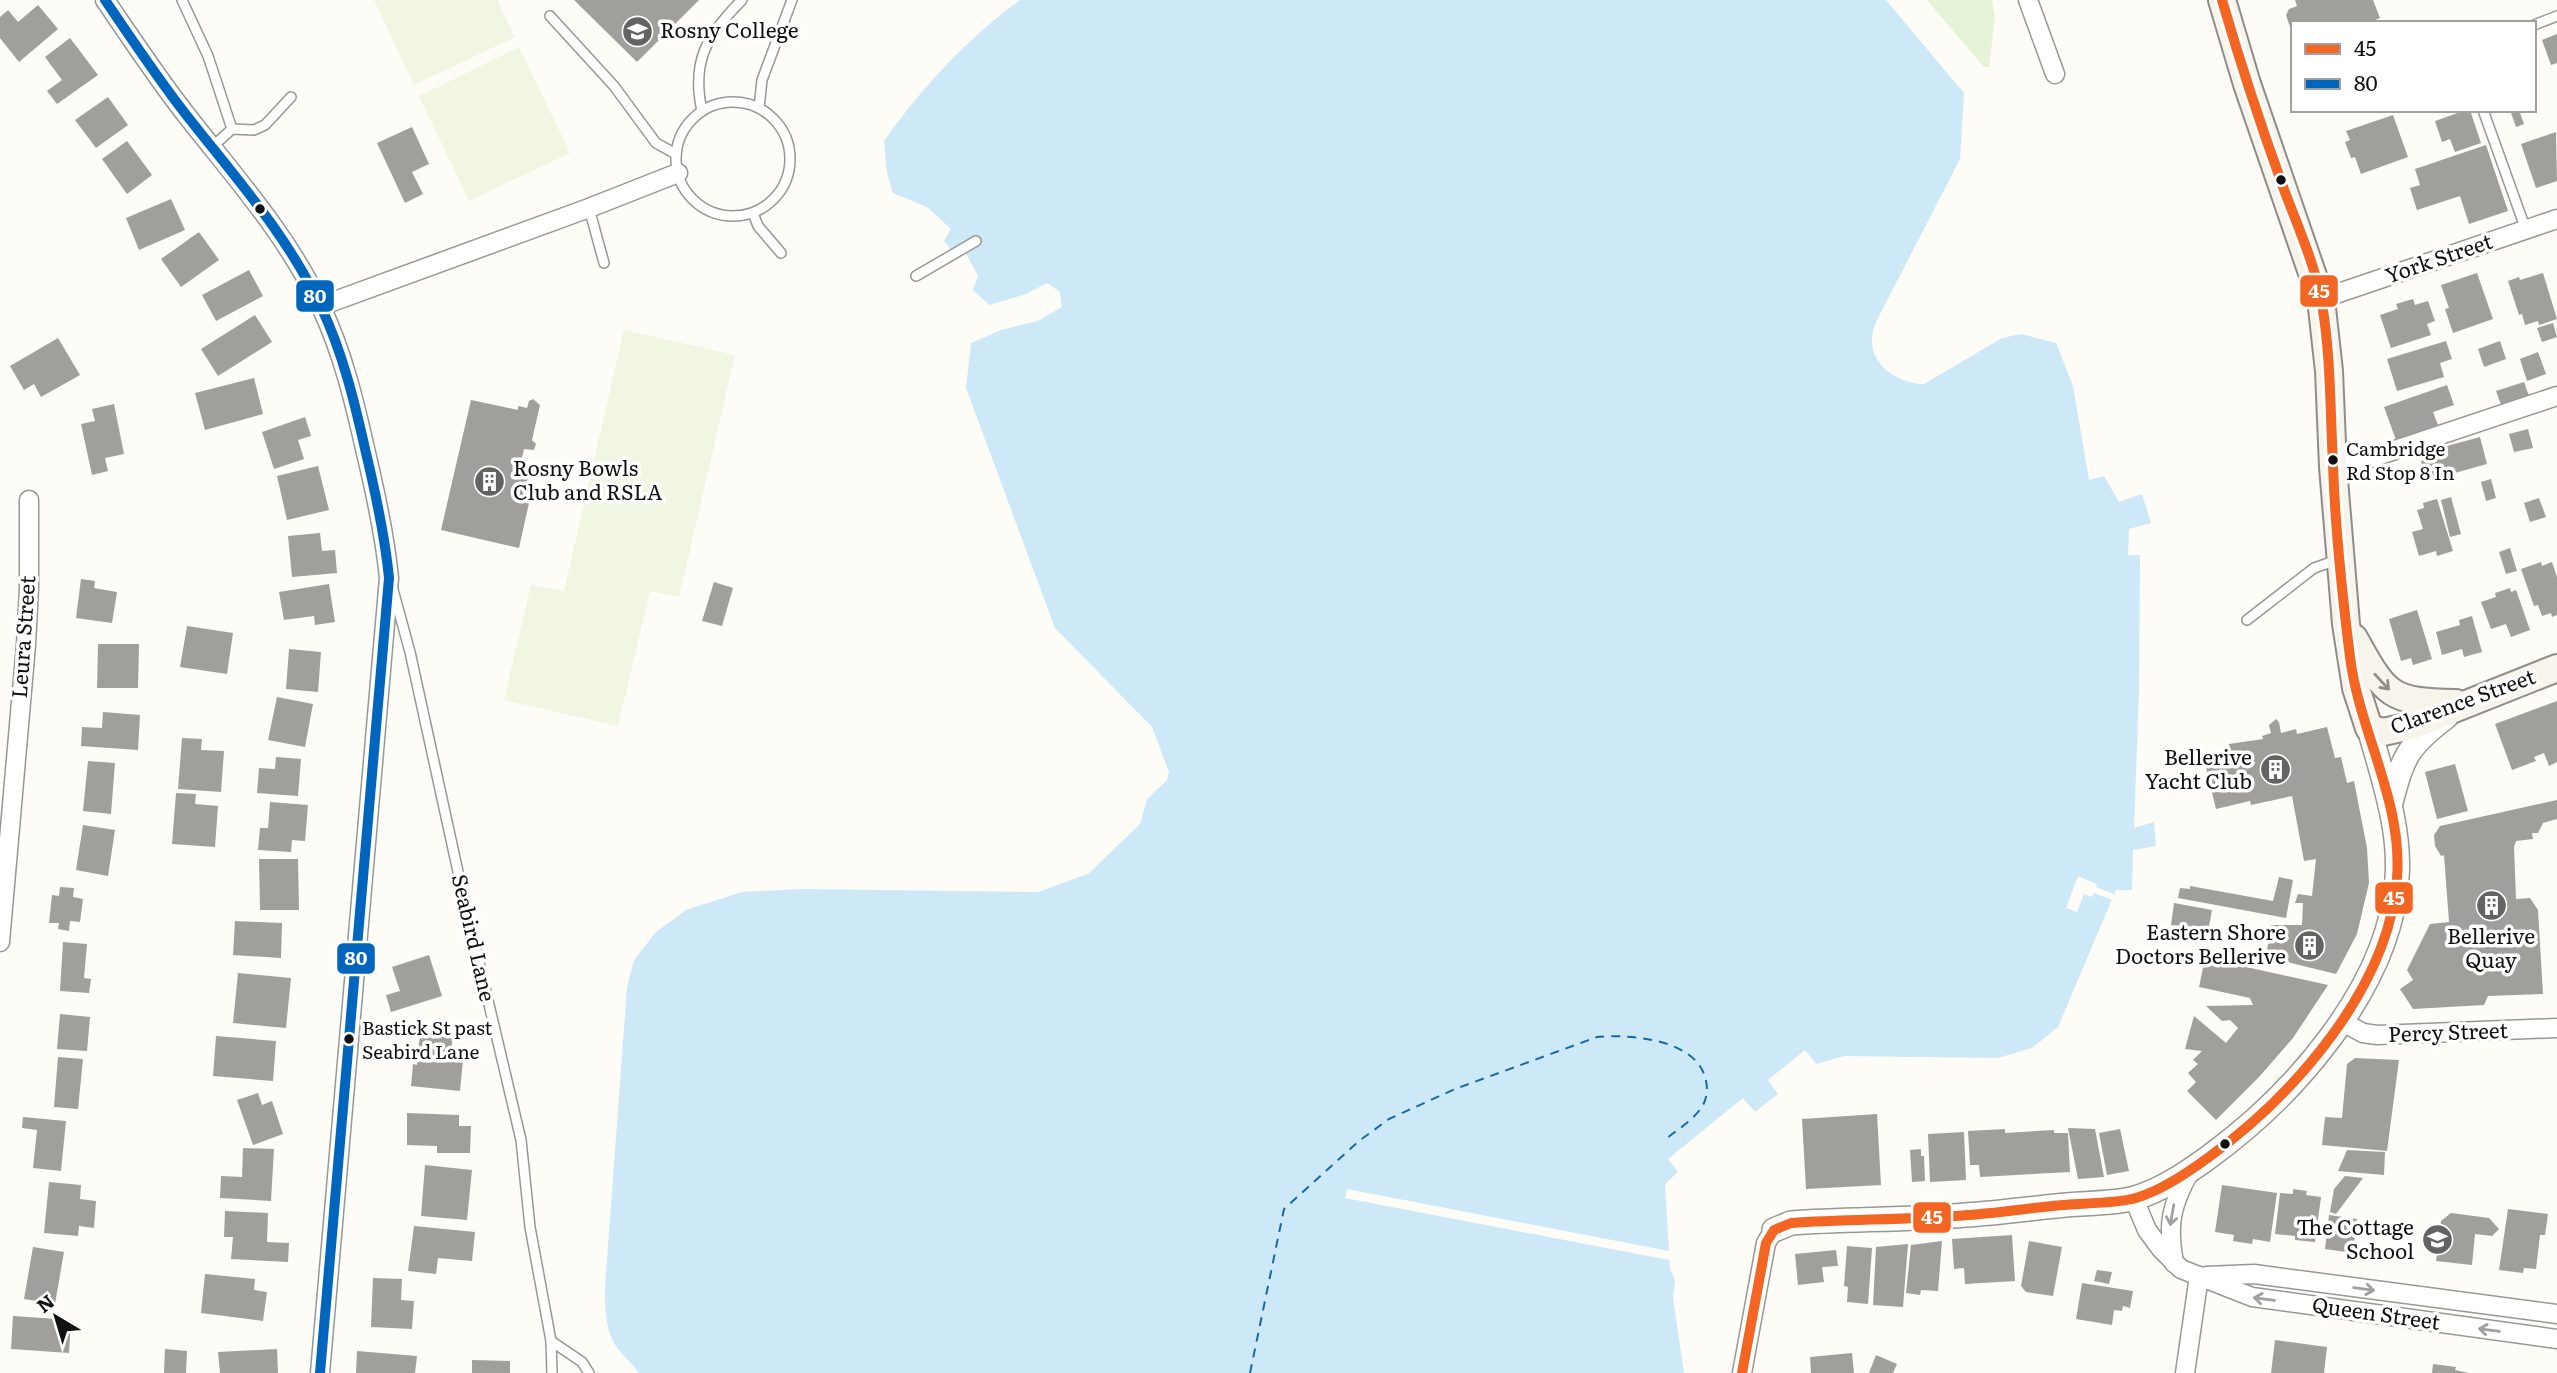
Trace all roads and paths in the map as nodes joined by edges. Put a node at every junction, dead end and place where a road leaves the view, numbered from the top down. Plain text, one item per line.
1 (105, 0) edge
2 (182, 0) edge
3 (742, 0) edge
4 (792, 0) edge
5 (2028, 0) edge
6 (2222, 0) edge
7 (550, 16) dead end
8 (2557, 16) edge
9 (2536, 24) edge
10 (2056, 74) dead end
11 (291, 97) dead end
12 (759, 108) junction
13 (702, 111) junction
14 (2484, 112) edge
15 (232, 128) junction
16 (212, 147) junction
17 (677, 163) junction
18 (589, 208) junction
19 (753, 213) junction
20 (2557, 219) edge
21 (2526, 230) junction
22 (976, 241) dead end
23 (781, 253) dead end
24 (604, 263) dead end
25 (916, 276) dead end
26 (2321, 299) junction
27 (321, 306) junction
28 (2557, 396) edge
29 (2333, 467) junction
30 (29, 500) dead end
31 (2339, 559) junction
32 (389, 578) junction
33 (2247, 620) dead end
34 (2346, 624) junction
35 (2557, 668) edge
36 (2465, 703) junction
37 (2369, 728) junction
38 (2390, 806) junction
39 (0, 942) edge
40 (2341, 1021) junction
41 (2557, 1028) edge
42 (2190, 1171) junction
43 (2134, 1199) junction
44 (1774, 1230) joint
45 (2174, 1263) junction
46 (2199, 1276) junction
47 (2557, 1314) edge
48 (2557, 1339) edge
49 (551, 1341) junction
50 (320, 1373) edge
51 (552, 1373) edge
52 (589, 1373) edge
53 (1742, 1373) edge
54 (2185, 1373) edge

1 - 16 street
2 - 15 lane
3 - 13 lane
4 - 12 lane
5 - 10 street
6 - 26 main road
7 - 17 lane
8 - 9 lane
11 - 15 lane
12 - 13 lane
12 - 19 lane
13 - 17 lane
14 - 21 lane
15 - 16 lane
16 - 27 street
17 - 18 street
17 - 19 lane
18 - 24 lane
18 - 27 street
19 - 23 lane
20 - 21 street, York Street
21 - 26 street, York Street
22 - 25 lane
26 - 29 main road
27 - 32 street
28 - 29 street
29 - 31 main road
30 - 39 street, Leura Street
31 - 33 lane
31 - 34 main road
32 - 49 lane, Seabird Lane
32 - 50 street
34 -> 36 main road
34 - 37 main road
35 - 36 main road, Clarence Street
36 - 37 main road, Clarence Street
36 - 38 street
37 - 38 street
38 - 40 street
40 - 41 street, Percy Street
40 - 42 street
42 - 43 street
42 -> 45 street
43 - 44 street
43 - 45 street, Queen Street
44 - 53 street
45 - 46 street, Queen Street
46 -> 47 street, Queen Street
48 -> 46 street, Queen Street
46 - 54 street
49 - 51 lane, Seabird Lane
49 - 52 lane

